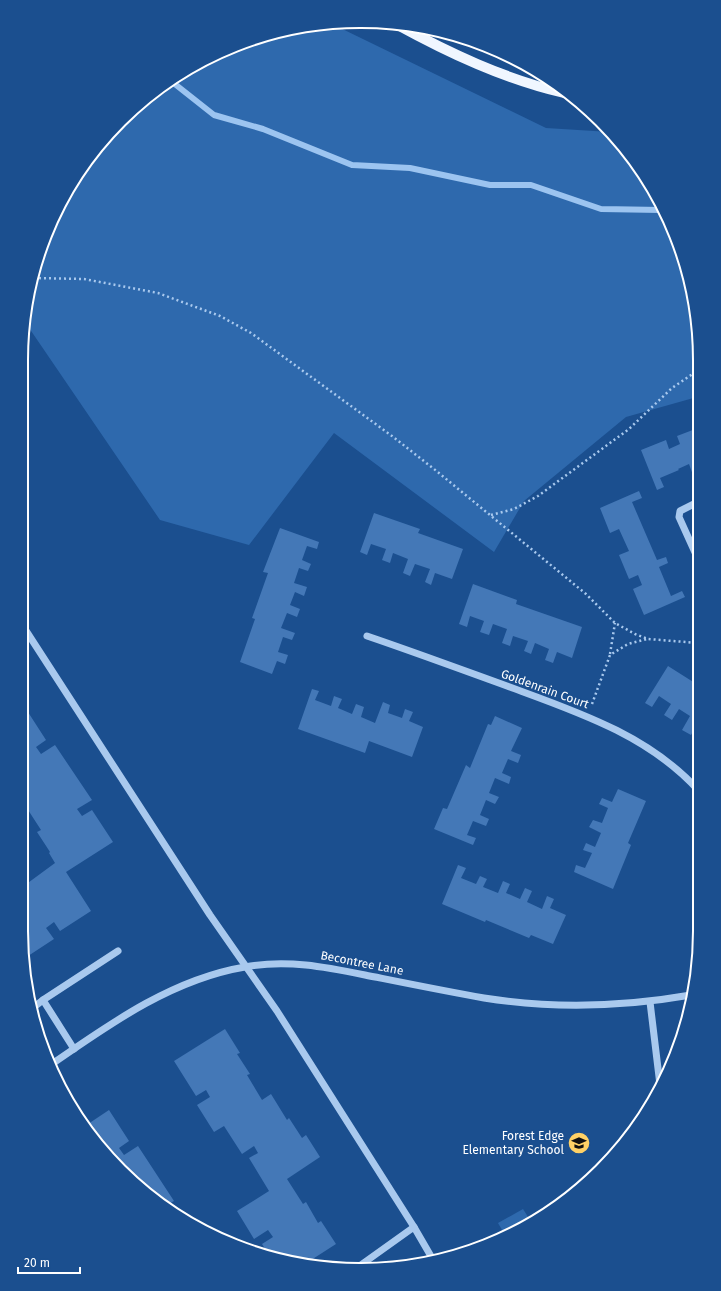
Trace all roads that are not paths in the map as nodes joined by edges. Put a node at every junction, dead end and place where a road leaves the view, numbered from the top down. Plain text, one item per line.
1 (412, 32) edge
2 (554, 90) edge
3 (693, 504) edge
4 (693, 547) edge
5 (28, 634) edge
6 (367, 636) dead end
7 (693, 785) edge
8 (118, 951) dead end
9 (245, 966) junction
10 (687, 996) edge
11 (43, 1000) junction
12 (650, 1002) junction
13 (36, 1005) edge
14 (74, 1049) junction
15 (55, 1062) edge
16 (659, 1078) edge
17 (414, 1227) junction
18 (431, 1256) edge
19 (364, 1263) edge

1 - 2 main road
3 - 4 street
5 - 9 street
6 - 7 street, Goldenrain Court
8 - 11 street
9 - 12 street, Becontree Lane
9 - 14 street, Becontree Lane
9 - 17 street
10 - 12 street, Becontree Lane
11 - 13 street
11 - 14 street
12 - 16 street
14 - 15 street, Becontree Lane
17 - 18 street
17 - 19 street

